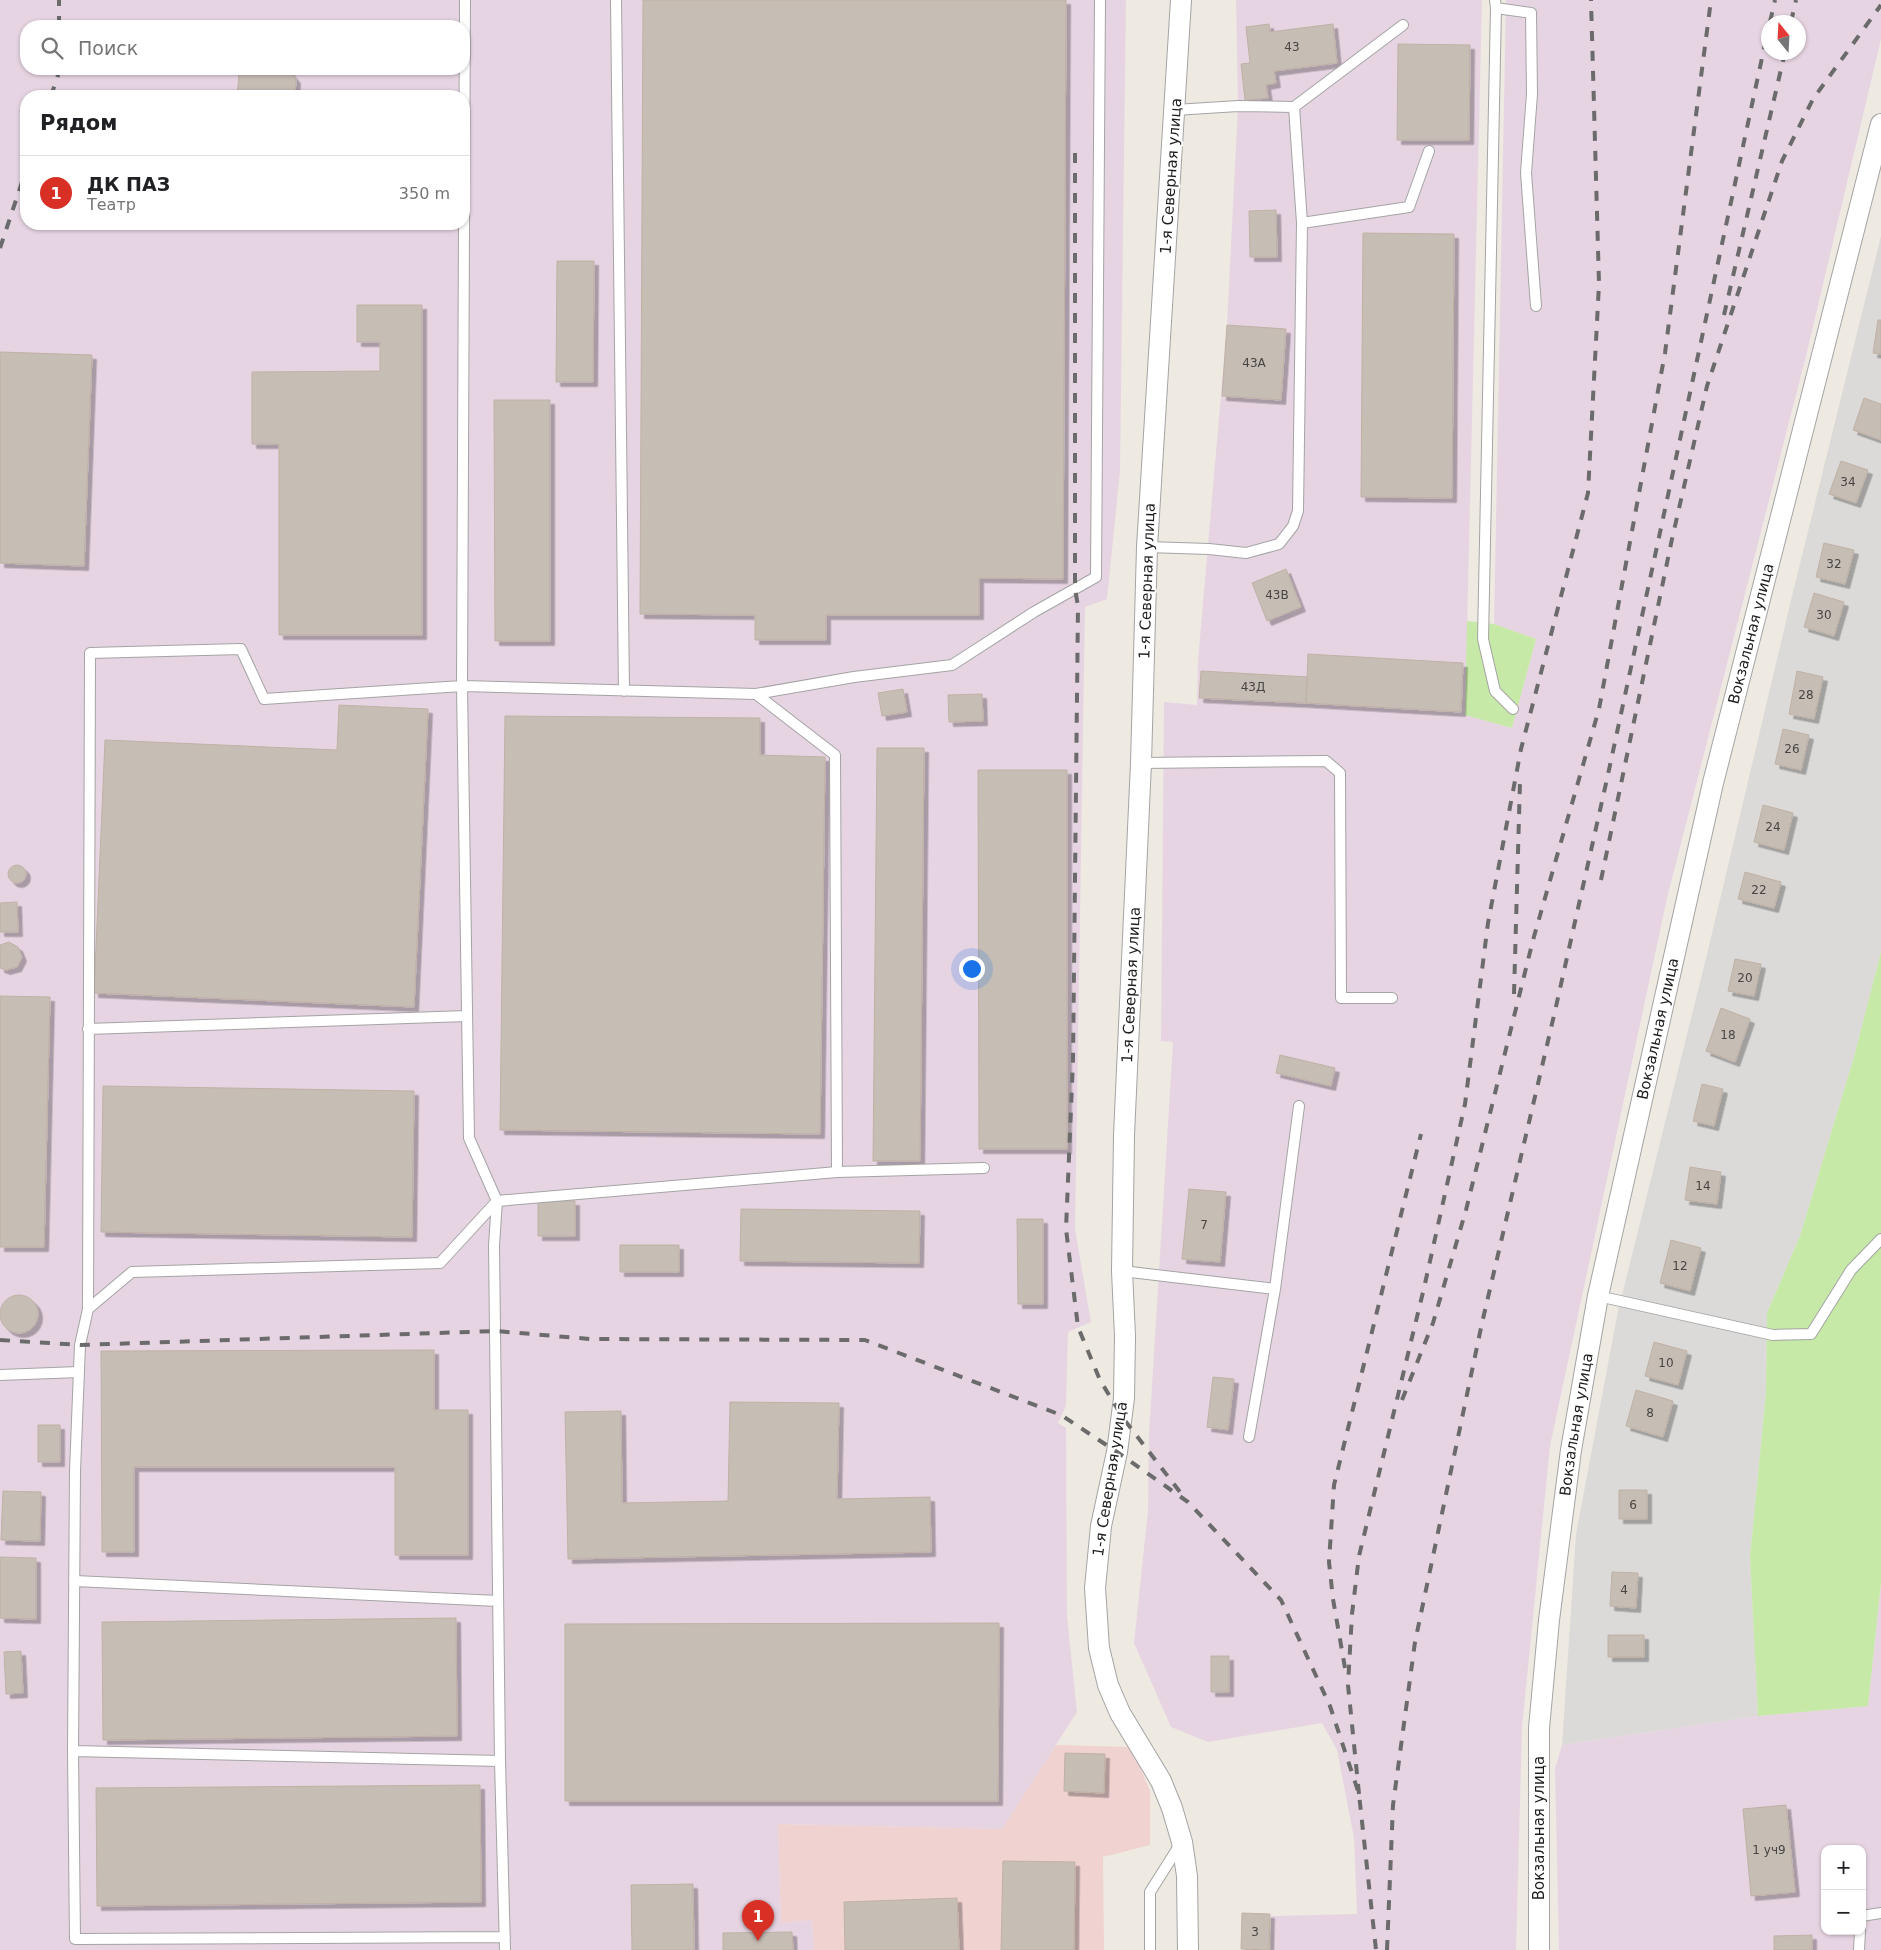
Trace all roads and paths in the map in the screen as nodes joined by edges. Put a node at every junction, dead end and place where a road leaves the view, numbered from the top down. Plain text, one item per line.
1 (465, 0) edge
2 (616, 0) edge
3 (1100, 0) edge
4 (1181, 0) edge
5 (1496, 4) edge
6 (465, 20) edge
7 (1403, 25) dead end
8 (465, 75) edge
9 (465, 90) edge
10 (1294, 107) junction
11 (1175, 110) junction
12 (1881, 124) edge
13 (1429, 151) dead end
14 (1302, 223) junction
15 (464, 230) edge
16 (1536, 306) dead end
17 (1147, 547) junction
18 (462, 686) junction
19 (624, 691) junction
20 (756, 694) junction
21 (1514, 709) dead end
22 (1141, 763) junction
23 (1392, 998) dead end
24 (467, 1016) junction
25 (88, 1029) junction
26 (1299, 1106) dead end
27 (984, 1168) dead end
28 (837, 1172) junction
29 (496, 1201) junction
30 (1881, 1239) edge
31 (1122, 1271) junction
32 (1275, 1288) junction
33 (1598, 1296) junction
34 (88, 1309) junction
35 (79, 1372) junction
36 (0, 1375) edge
37 (1249, 1437) dead end
38 (75, 1581) junction
39 (498, 1601) junction
40 (73, 1751) junction
41 (500, 1761) junction
42 (1182, 1842) junction
43 (1881, 1913) edge
44 (1866, 1915) edge
45 (1860, 1935) edge
46 (505, 1937) junction
47 (505, 1950) edge
48 (1150, 1950) edge
49 (1188, 1950) edge
50 (1539, 1950) edge
51 (1859, 1950) edge

1 - 6 lane
2 - 19 lane
3 - 20 lane
4 - 11 street, 1-я Северная улица
5 - 16 lane
5 - 21 lane
7 - 10 lane
8 - 9 lane
10 - 11 lane
10 - 14 lane
11 - 17 street, 1-я Северная улица
12 - 33 street, Вокзальная улица
13 - 14 lane
14 - 17 lane
15 - 18 lane
17 - 22 street, 1-я Северная улица
18 - 19 lane
18 - 24 lane
18 - 25 lane
19 - 20 lane
20 - 28 lane
22 - 23 lane
22 - 31 street, 1-я Северная улица
24 - 25 lane
24 - 29 lane
25 - 34 lane
26 - 32 lane
27 - 28 lane
28 - 29 lane
29 - 34 lane
29 - 39 lane
30 - 33 lane
31 - 32 lane
31 - 42 street, 1-я Северная улица
32 - 37 lane
33 - 50 street, Вокзальная улица
34 - 35 lane
35 - 36 lane
35 - 38 lane
38 - 39 lane
38 - 40 lane
39 - 41 lane
40 - 41 lane
40 - 46 lane
41 - 46 lane
42 - 48 lane
42 - 49 street, 1-я Северная улица
43 - 44 lane
45 - 51 lane
46 - 47 lane

